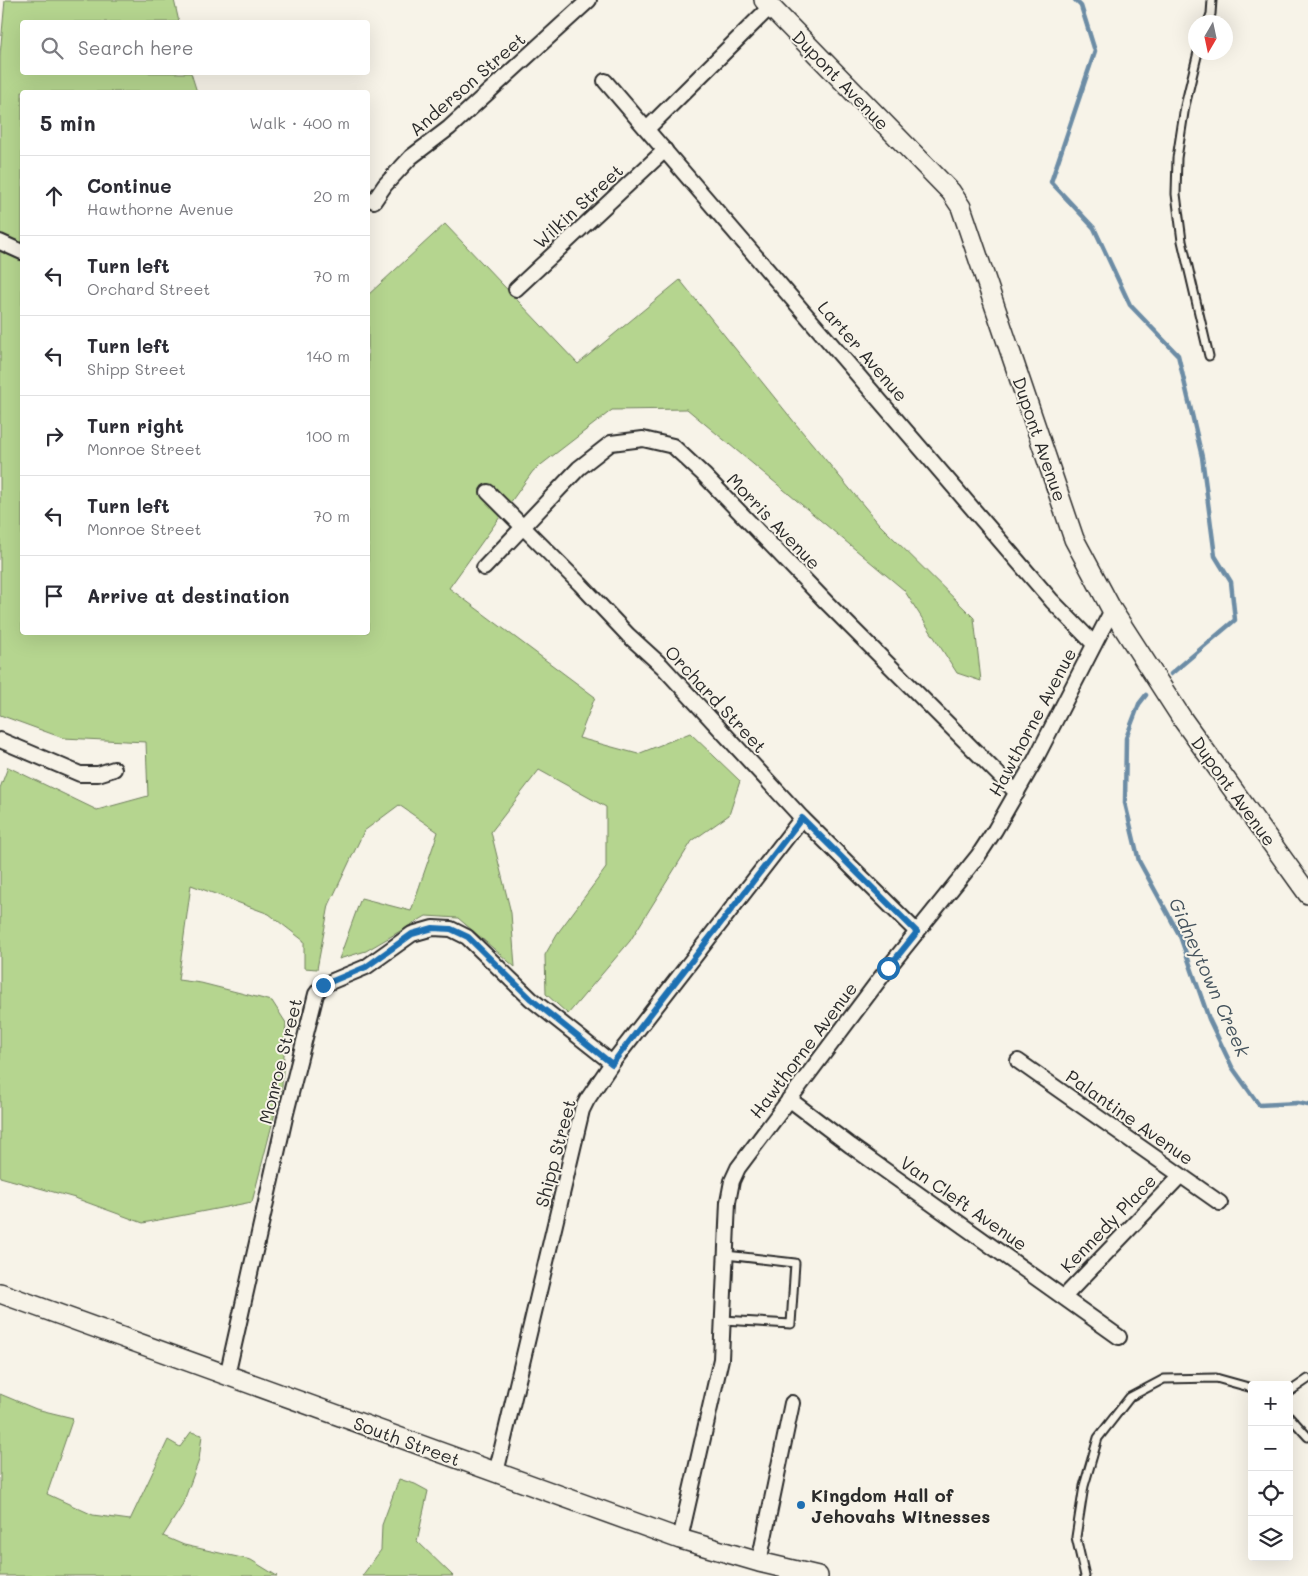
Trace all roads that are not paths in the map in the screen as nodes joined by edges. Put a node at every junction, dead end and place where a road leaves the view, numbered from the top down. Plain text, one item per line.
1 (589, 0) edge
2 (1212, 0) edge
3 (767, 4) edge
4 (1211, 15) edge
5 (1196, 60) edge
6 (606, 81) dead end
7 (647, 129) junction
8 (665, 150) junction
9 (374, 201) dead end
10 (0, 242) edge
11 (20, 251) edge
12 (516, 289) dead end
13 (1209, 356) dead end
14 (488, 492) dead end
15 (524, 528) junction
16 (484, 568) dead end
17 (1112, 610) junction
18 (1094, 644) junction
19 (0, 740) edge
20 (114, 769) dead end
21 (1017, 793) junction
22 (802, 818) junction
23 (1308, 894) edge
24 (917, 932) junction
25 (1018, 1061) dead end
26 (612, 1064) junction
27 (789, 1099) junction
28 (1180, 1176) junction
29 (1220, 1203) dead end
30 (726, 1255) junction
31 (1, 1296) edge
32 (1064, 1297) junction
33 (723, 1320) junction
34 (1119, 1336) dead end
35 (227, 1376) junction
36 (1308, 1379) edge
37 (1248, 1387) edge
38 (1293, 1389) edge
39 (792, 1403) dead end
40 (1293, 1420) edge
41 (1308, 1437) edge
42 (496, 1473) junction
43 (680, 1539) junction
44 (759, 1562) junction
45 (818, 1576) edge
46 (1085, 1576) edge

1 - 9 street, Anderson Street
2 - 4 lane
3 - 7 street
3 - 17 street, Dupont Avenue
5 - 13 lane
6 - 7 street, Larter Avenue
7 - 8 street, Larter Avenue
8 - 12 street, Wilkin Street
8 - 18 street, Larter Avenue
10 - 11 street
14 - 15 street, Orchard Street
15 - 16 street, Morris Avenue
15 - 21 street, Morris Avenue
15 - 22 street, Orchard Street
17 - 18 street, Hawthorne Avenue
17 - 23 street, Dupont Avenue
18 - 21 street, Hawthorne Avenue
19 - 20 street
21 - 24 street, Hawthorne Avenue
22 - 24 street, Orchard Street
22 - 26 street, Shipp Street
24 - 27 street, Hawthorne Avenue
25 - 28 street, Palantine Avenue
26 - 35 street, Monroe Street
26 - 42 street, Shipp Street
27 - 30 street, Hawthorne Avenue
27 - 32 street, Van Cleft Avenue
28 - 29 street, Palantine Avenue
28 - 32 street, Kennedy Place
30 - 33 street, Hawthorne Avenue
30 - 33 lane
31 - 35 street, South Street
32 - 34 street, Van Cleft Avenue
33 - 43 street, Hawthorne Avenue
35 - 42 street, South Street
36 - 38 lane
37 - 46 lane
39 - 44 street
40 - 41 lane
42 - 43 street, South Street
43 - 44 street, South Street
44 - 45 street, South Street

